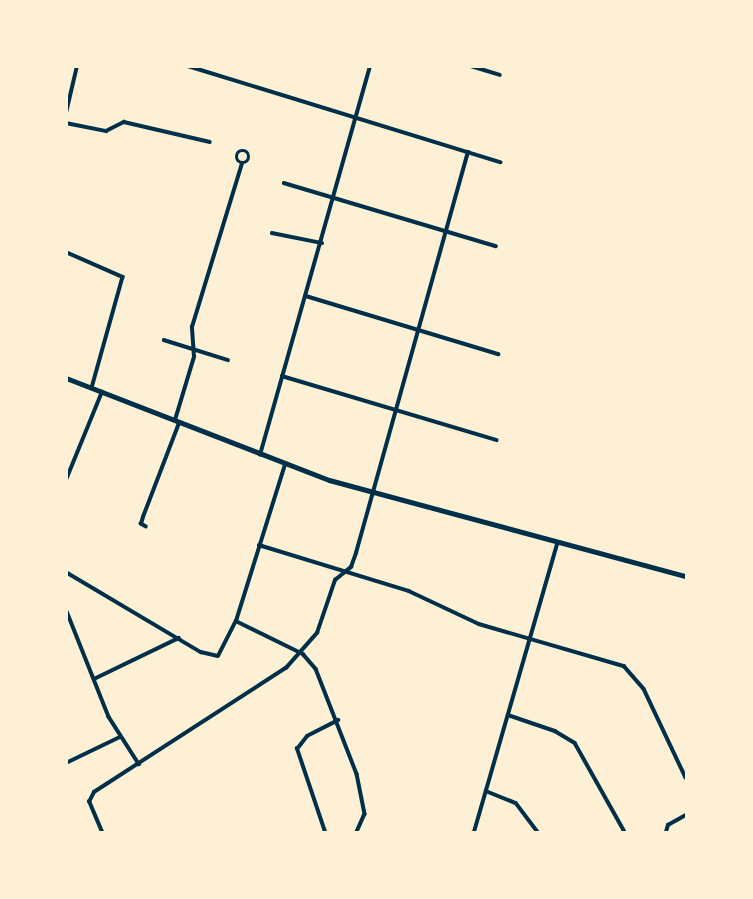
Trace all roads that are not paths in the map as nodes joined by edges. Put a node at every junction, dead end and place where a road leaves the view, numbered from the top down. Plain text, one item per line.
1 (77, 66) edge
2 (188, 66) edge
3 (370, 66) edge
4 (471, 66) edge
5 (500, 75) dead end
6 (66, 113) edge
7 (356, 118) junction
8 (66, 123) edge
9 (210, 142) dead end
10 (468, 152) junction
11 (501, 162) dead end
12 (242, 163) dead end
13 (284, 183) dead end
14 (334, 198) junction
15 (447, 231) junction
16 (272, 233) dead end
17 (322, 243) junction
18 (496, 246) dead end
19 (66, 252) edge
20 (306, 296) junction
21 (420, 331) junction
22 (164, 340) dead end
23 (194, 350) junction
24 (498, 354) dead end
25 (228, 360) dead end
26 (282, 376) junction
27 (66, 378) edge
28 (92, 388) junction
29 (102, 392) junction
30 (396, 410) junction
31 (177, 423) junction
32 (497, 440) dead end
33 (260, 456) junction
34 (285, 465) junction
35 (66, 480) edge
36 (373, 493) junction
37 (146, 527) dead end
38 (556, 544) junction
39 (259, 545) junction
40 (346, 571) junction
41 (66, 572) edge
42 (687, 576) edge
43 (66, 609) edge
44 (236, 621) junction
45 (179, 638) junction
46 (531, 639) junction
47 (300, 652) junction
48 (94, 680) junction
49 (508, 715) junction
50 (338, 719) junction
51 (120, 737) junction
52 (66, 763) edge
53 (139, 764) junction
54 (687, 778) edge
55 (486, 791) junction
56 (687, 815) edge
57 (102, 832) edge
58 (326, 832) edge
59 (357, 832) edge
60 (474, 832) edge
61 (538, 832) edge
62 (625, 832) edge
63 (666, 832) edge

1 - 6 street
2 - 7 street
3 - 7 street
4 - 5 street
7 - 10 street
7 - 14 street
8 - 9 street
10 - 11 street
10 - 15 street
12 - 23 street
13 - 14 street
14 - 15 street
14 - 17 street
15 - 18 street
15 - 21 street
16 - 17 street
17 - 20 street
19 - 28 street
20 - 21 street
20 - 26 street
21 - 24 street
21 - 30 street
22 - 23 street
23 - 25 street
23 - 31 street
26 - 30 street
26 - 33 street
27 - 28 main road
28 - 29 main road
29 - 31 main road
29 - 35 street
30 - 32 street
30 - 36 street
31 - 33 main road
31 - 37 street
33 - 34 main road
34 - 36 main road
34 - 39 street
36 - 38 main road
36 - 40 street
38 - 42 main road
38 - 46 street
39 - 40 street
39 - 44 street
40 - 46 street
40 - 47 street
41 - 45 street
43 - 48 street
44 - 45 street
44 - 47 street
45 - 48 street
46 - 49 street
46 - 54 street
47 - 50 street
47 - 53 street
48 - 51 street
49 - 55 street
49 - 62 street
50 - 58 street
50 - 59 street
51 - 52 street
51 - 53 street
53 - 57 street
55 - 60 street
55 - 61 street
56 - 63 street

